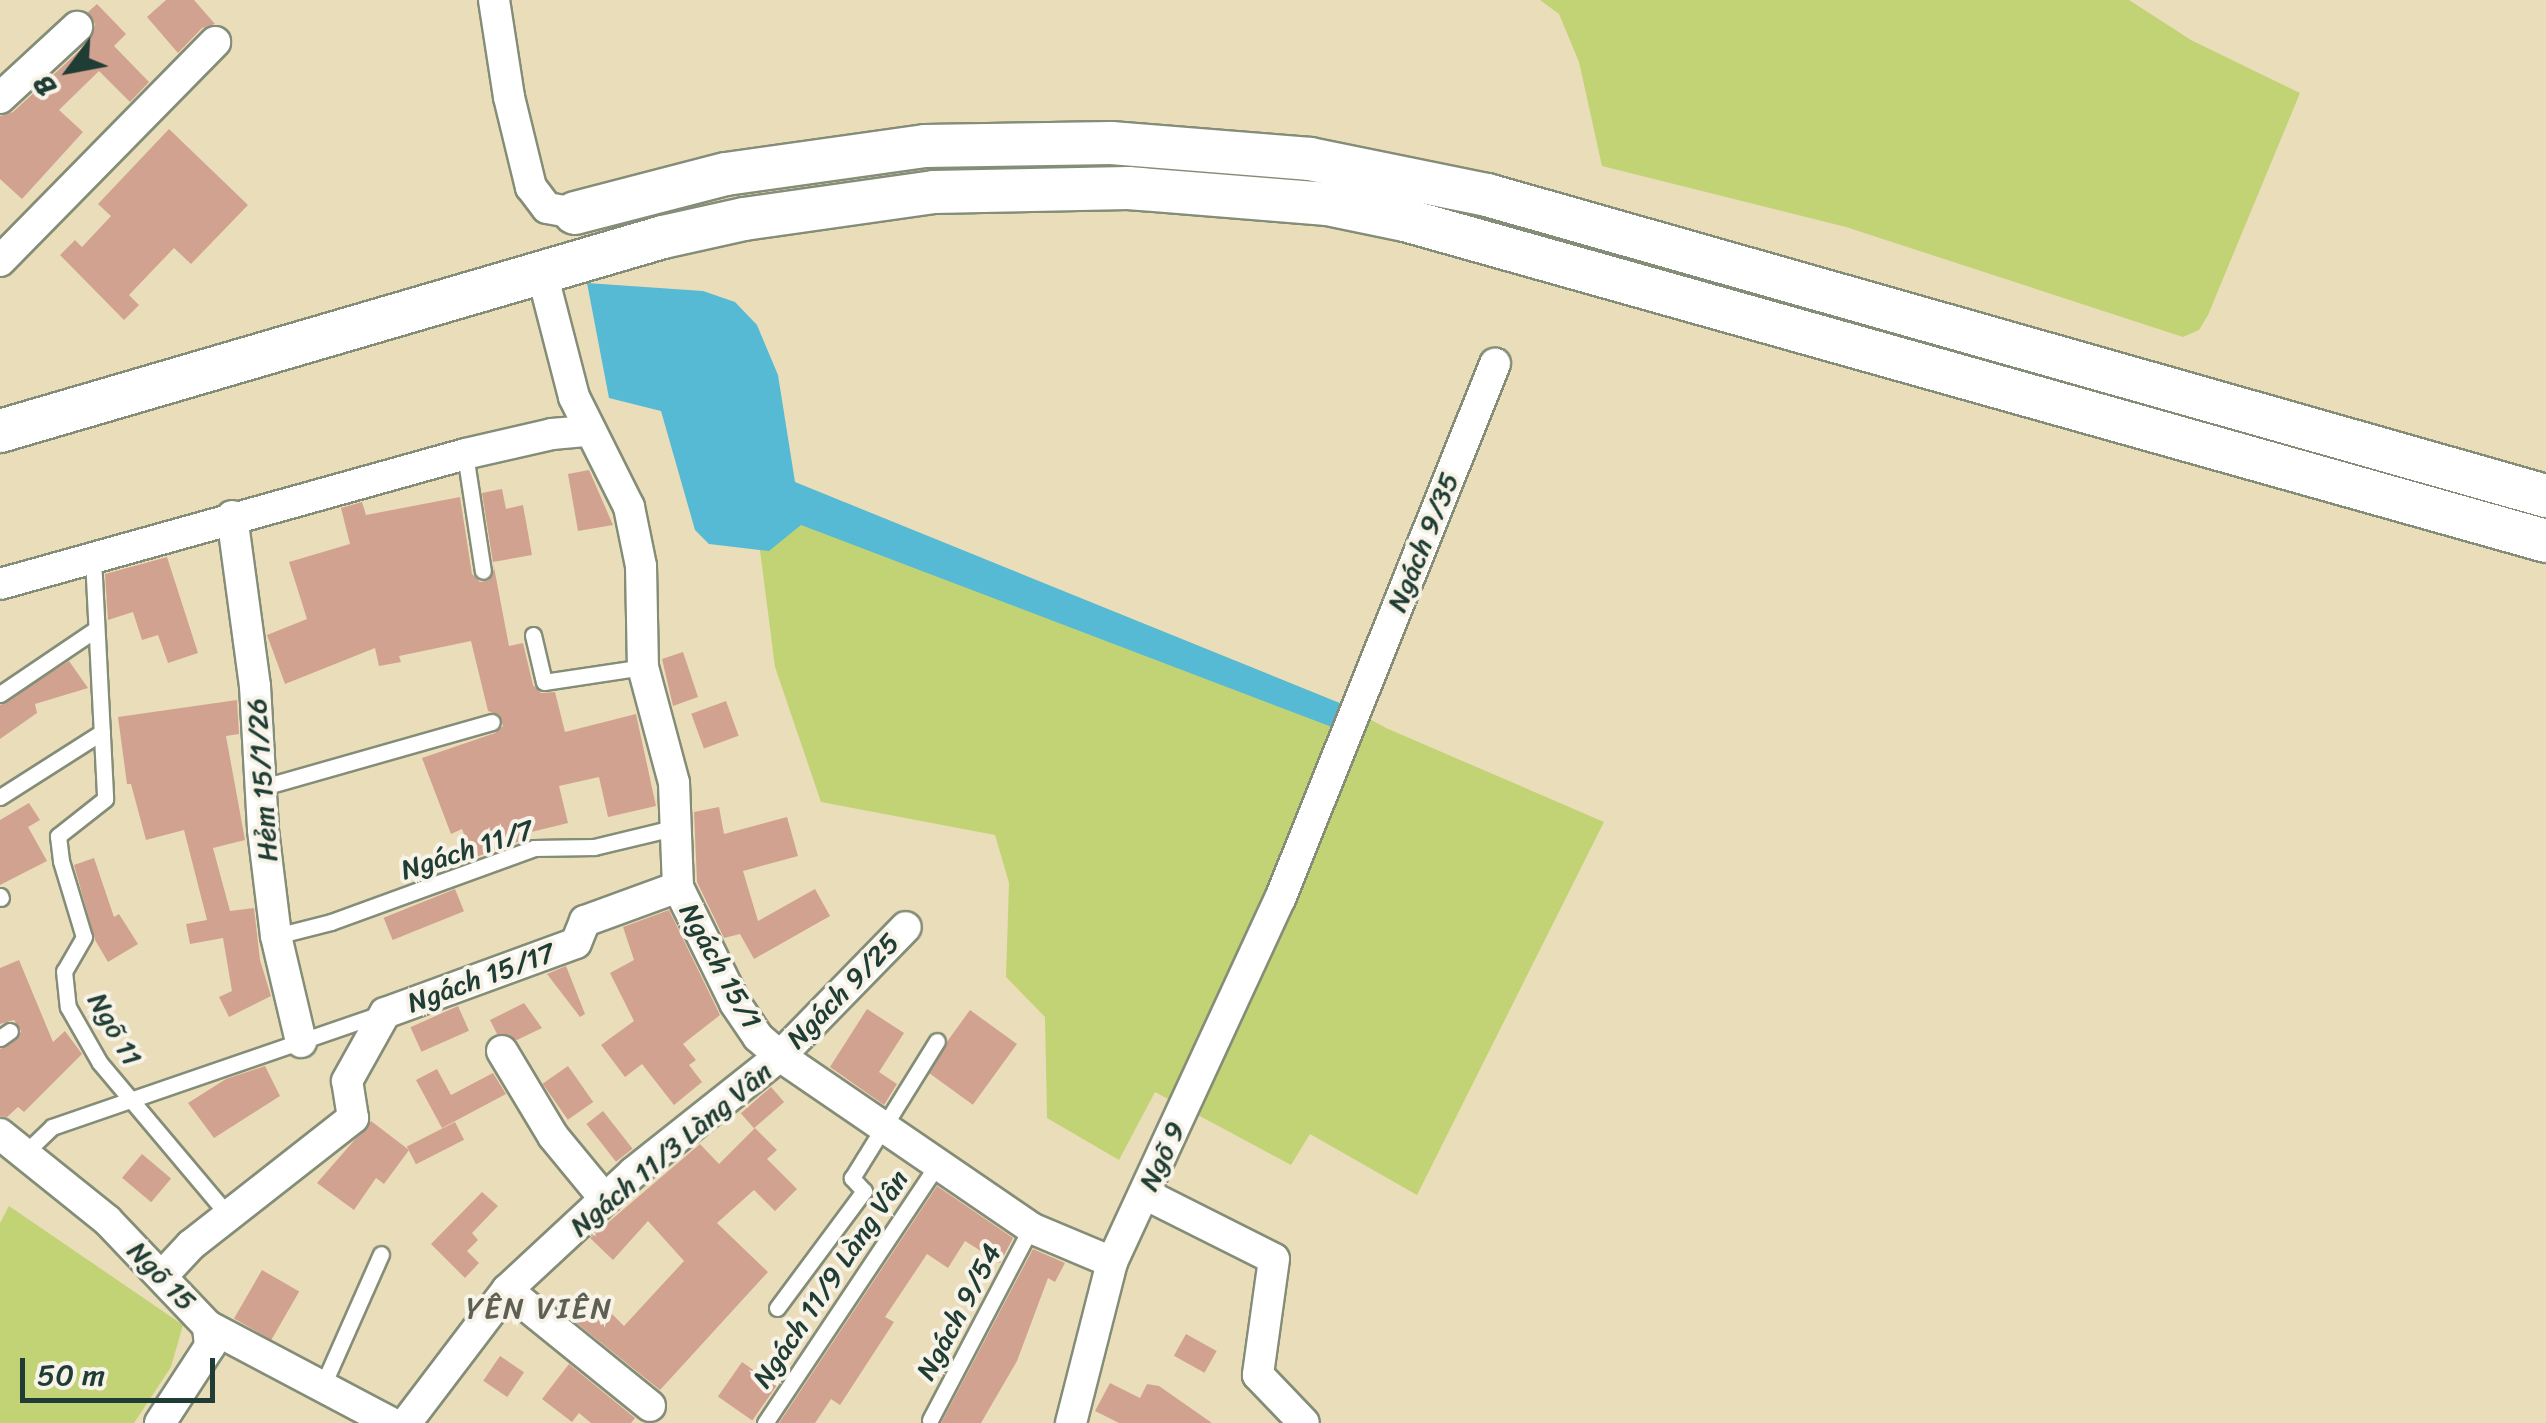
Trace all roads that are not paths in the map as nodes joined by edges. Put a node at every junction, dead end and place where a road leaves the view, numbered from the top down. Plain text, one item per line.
1 (494, 0) edge
2 (76, 27) dead end
3 (214, 42) dead end
4 (0, 98) edge
5 (932, 146) junction
6 (934, 192) junction
7 (574, 213) joint
8 (0, 261) edge
9 (542, 273) junction
10 (1496, 364) dead end
11 (588, 431) junction
12 (0, 432) edge
13 (465, 454) junction
14 (2546, 496) edge
15 (232, 516) junction
16 (2546, 541) edge
17 (93, 558) junction
18 (483, 571) dead end
19 (0, 584) edge
20 (96, 629) junction
21 (533, 634) dead end
22 (643, 667) junction
23 (0, 694) edge
24 (492, 722) dead end
25 (102, 732) junction
26 (260, 788) junction
27 (0, 798) edge
28 (677, 827) junction
29 (678, 887) junction
30 (1280, 899) joint
31 (906, 927) dead end
32 (276, 936) junction
33 (385, 1013) junction
34 (937, 1041) dead end
35 (301, 1042) junction
36 (502, 1050) dead end
37 (780, 1056) junction
38 (130, 1101) junction
39 (883, 1124) junction
40 (0, 1134) edge
41 (25, 1153) junction
42 (939, 1162) junction
43 (1144, 1194) junction
44 (605, 1198) junction
45 (229, 1216) junction
46 (1031, 1228) junction
47 (382, 1254) dead end
48 (1112, 1262) junction
49 (164, 1275) junction
50 (507, 1290) junction
51 (777, 1308) dead end
52 (208, 1326) junction
53 (323, 1385) junction
54 (650, 1406) dead end
55 (930, 1420) dead end
56 (160, 1423) edge
57 (392, 1423) edge
58 (406, 1423) edge
59 (765, 1423) edge
60 (1071, 1423) edge
61 (1304, 1423) edge

1 - 7 street
2 - 4 street
3 - 8 street
5 - 6 street
5 - 7 street
5 - 14 street
6 - 9 street
6 - 16 street
9 - 11 street, Ngách 15/1
9 - 12 street
10 - 30 street, Ngách 9/35
11 - 13 street
11 - 22 street, Ngách 15/1
13 - 15 street
13 - 18 lane
15 - 17 street
15 - 26 street, Hẻm 15/1/26
17 - 19 street
17 - 20 lane, Ngõ 11
20 - 23 lane
20 - 25 lane, Ngõ 11
21 - 22 lane
22 - 28 street, Ngách 15/1
24 - 26 lane
25 - 27 lane
25 - 38 lane, Ngõ 11
26 - 32 street, Hẻm 15/1/26
28 - 29 street, Ngách 15/1
28 - 32 lane, Ngách 11/7
29 - 33 street, Ngách 15/17
29 - 37 street, Ngách 15/1
30 - 43 street, Ngõ 9
31 - 37 street, Ngách 9/25
32 - 35 street, Hẻm 15/1/26
33 - 35 lane
33 - 45 street, Ngách 15/17
34 - 39 lane
35 - 38 lane
36 - 44 street
37 - 39 street, Ngách 15/1
37 - 44 street, Ngách 11/3 Làng Vân
38 - 41 lane
38 - 45 lane, Ngõ 11
39 - 42 street, Ngách 15/1
39 - 51 lane
40 - 41 street, Ngõ 15
41 - 49 street, Ngõ 15
42 - 46 street, Ngách 15/1
42 - 59 lane, Ngách 11/9 Làng Vân
43 - 48 street, Ngõ 9
43 - 61 street
44 - 50 street, Ngách 11/3 Làng Vân
45 - 49 street, Ngách 15/17
46 - 48 street, Ngách 15/1
46 - 55 lane, Ngách 9/54
47 - 53 lane
48 - 60 street, Ngõ 9
49 - 52 street, Ngõ 15
50 - 54 street
50 - 58 street, Ngách 11/3 Làng Vân
52 - 53 street, Ngõ 15
52 - 56 street
53 - 57 street, Ngõ 15

